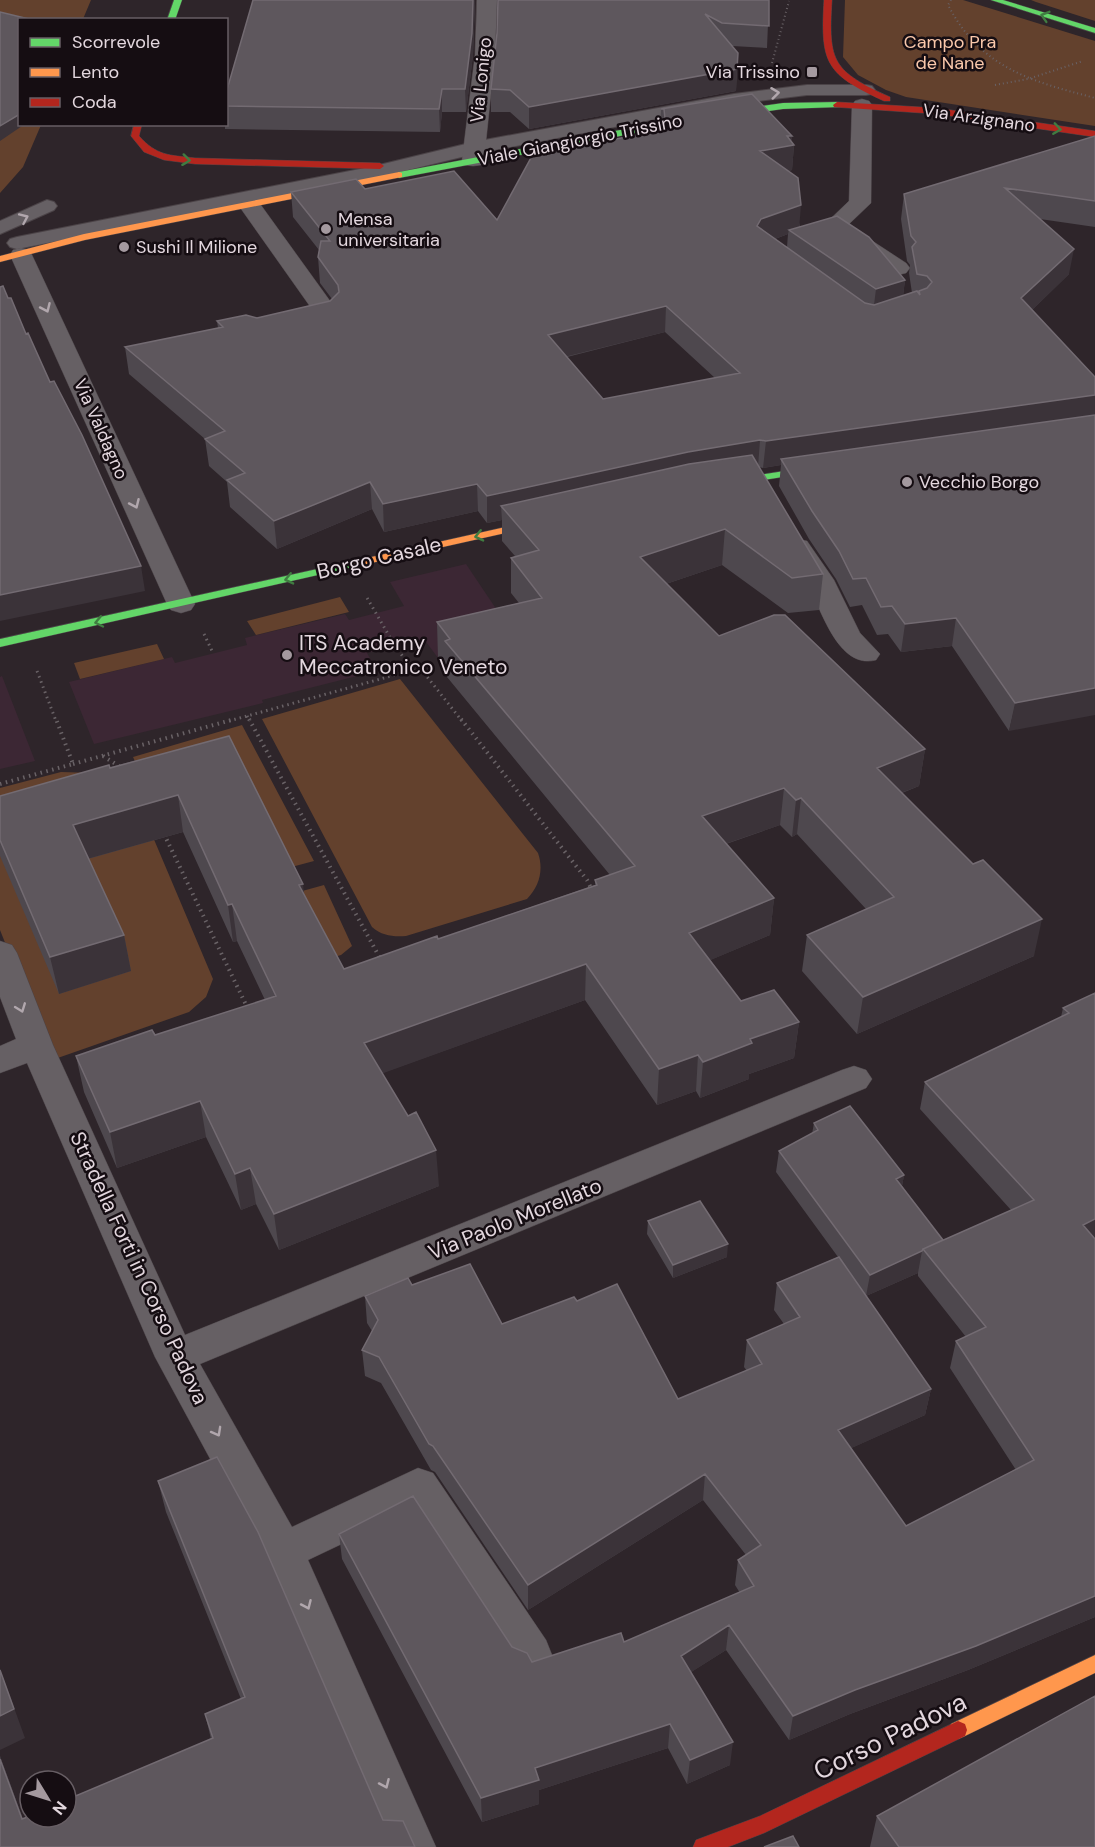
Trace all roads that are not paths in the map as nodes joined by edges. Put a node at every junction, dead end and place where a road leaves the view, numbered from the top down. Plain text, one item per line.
1 (178, 0) edge
2 (487, 0) edge
3 (828, 0) edge
4 (995, 0) edge
5 (172, 18) edge
6 (1095, 32) edge
7 (864, 98) junction
8 (828, 104) joint
9 (137, 130) edge
10 (1095, 134) edge
11 (473, 154) junction
12 (398, 167) junction
13 (439, 167) junction
14 (47, 206) dead end
15 (250, 206) junction
16 (834, 226) junction
17 (0, 228) edge
18 (812, 234) edge
19 (84, 237) joint
20 (10, 251) edge
21 (898, 268) edge
22 (280, 330) edge
23 (839, 466) edge
24 (758, 477) junction
25 (711, 485) edge
26 (559, 518) edge
27 (181, 604) junction
28 (0, 643) edge
29 (866, 654) dead end
30 (0, 953) edge
31 (36, 1045) junction
32 (0, 1060) edge
33 (854, 1079) dead end
34 (175, 1357) junction
35 (283, 1551) junction
36 (530, 1655) edge
37 (1095, 1664) edge
38 (772, 1835) edge
39 (413, 1847) edge
40 (703, 1847) edge

1 - 5 street
2 - 11 street, Via Lonigo
3 - 7 street
6 -> 4 street
7 - 8 street, Via Arzignano
7 -> 10 street, Via Arzignano
11 -> 7 lane
7 - 16 street
8 - 11 street, Viale Giangiorgio Trissino
9 -> 12 street, Viale Giangiorgio Trissino
11 - 12 lane
11 - 13 street, Viale Giangiorgio Trissino
12 - 13 street, Viale Giangiorgio Trissino
12 - 20 lane
13 - 15 street, Viale Giangiorgio Trissino
17 -> 14 lane
15 - 19 street, Viale Giangiorgio Trissino
15 - 22 street
16 - 18 lane
16 - 21 street
19 - 20 lane
20 -> 27 street, Via Valdagno
23 - 24 street
24 - 25 street
24 - 29 street
26 -> 27 street, Borgo Casale
27 -> 28 street, Borgo Casale
30 -> 31 street, Stradella Forti in Corso Padova
31 - 32 street
31 - 34 street, Stradella Forti in Corso Padova
33 - 34 street, Via Paolo Morellato
34 -> 35 street, Stradella Forti in Corso Padova
35 - 36 street
35 -> 39 street, Stradella Forti in Corso Padova
37 - 38 street, Corso Padova
38 - 40 street, Corso Padova

